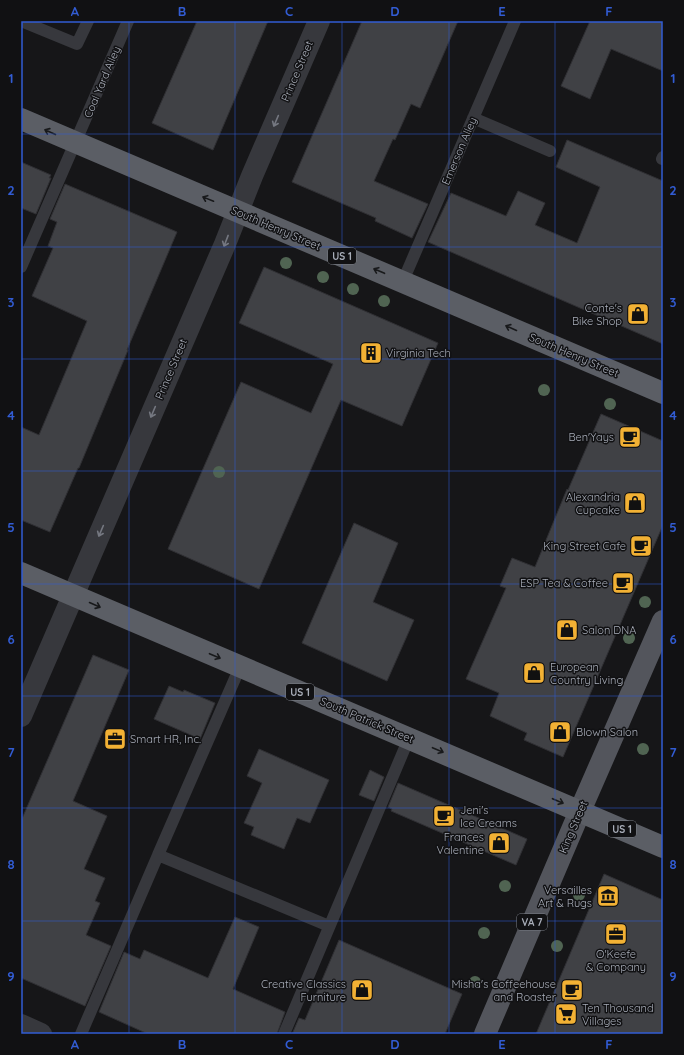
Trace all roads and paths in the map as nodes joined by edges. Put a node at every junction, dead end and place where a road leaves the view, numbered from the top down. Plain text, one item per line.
1 (21, 21) edge
2 (88, 21) edge
3 (128, 21) edge
4 (319, 21) edge
5 (515, 21) edge
6 (473, 118) junction
7 (21, 119) edge
8 (76, 143) junction
9 (550, 151) dead end
10 (238, 212) junction
11 (21, 267) edge
12 (403, 281) junction
13 (663, 393) edge
14 (21, 573) edge
15 (73, 596) junction
16 (663, 621) edge
17 (240, 667) junction
18 (21, 716) edge
19 (409, 738) junction
20 (580, 811) junction
21 (663, 847) edge
22 (158, 855) junction
23 (329, 926) junction
24 (21, 1025) edge
25 (41, 1034) edge
26 (80, 1034) edge
27 (284, 1034) edge
28 (485, 1034) edge

1 - 2 lane
3 - 8 lane, Coal Yard Alley
4 -> 10 street, Prince Street
5 - 6 lane, Emerson Alley
6 - 9 lane
6 - 12 lane, Emerson Alley
8 -> 7 highway, South Henry Street / US 1
10 -> 8 highway, South Henry Street / US 1
8 - 11 lane, Coal Yard Alley
12 -> 10 highway, South Henry Street / US 1
10 -> 15 street, Prince Street
13 -> 12 highway, South Henry Street / US 1
14 - 15 highway, South Patrick Street / US 1
15 -> 17 highway, South Patrick Street / US 1
15 - 18 street, Prince Street
16 - 20 main road, King Street / VA 7
17 - 19 highway, South Patrick Street / US 1
17 - 22 lane
19 -> 20 highway, South Patrick Street / US 1
19 - 23 lane
20 - 21 highway, US 1
20 - 28 main road, King Street / VA 7
22 - 23 lane
22 - 26 lane
23 - 27 lane
24 - 25 street

